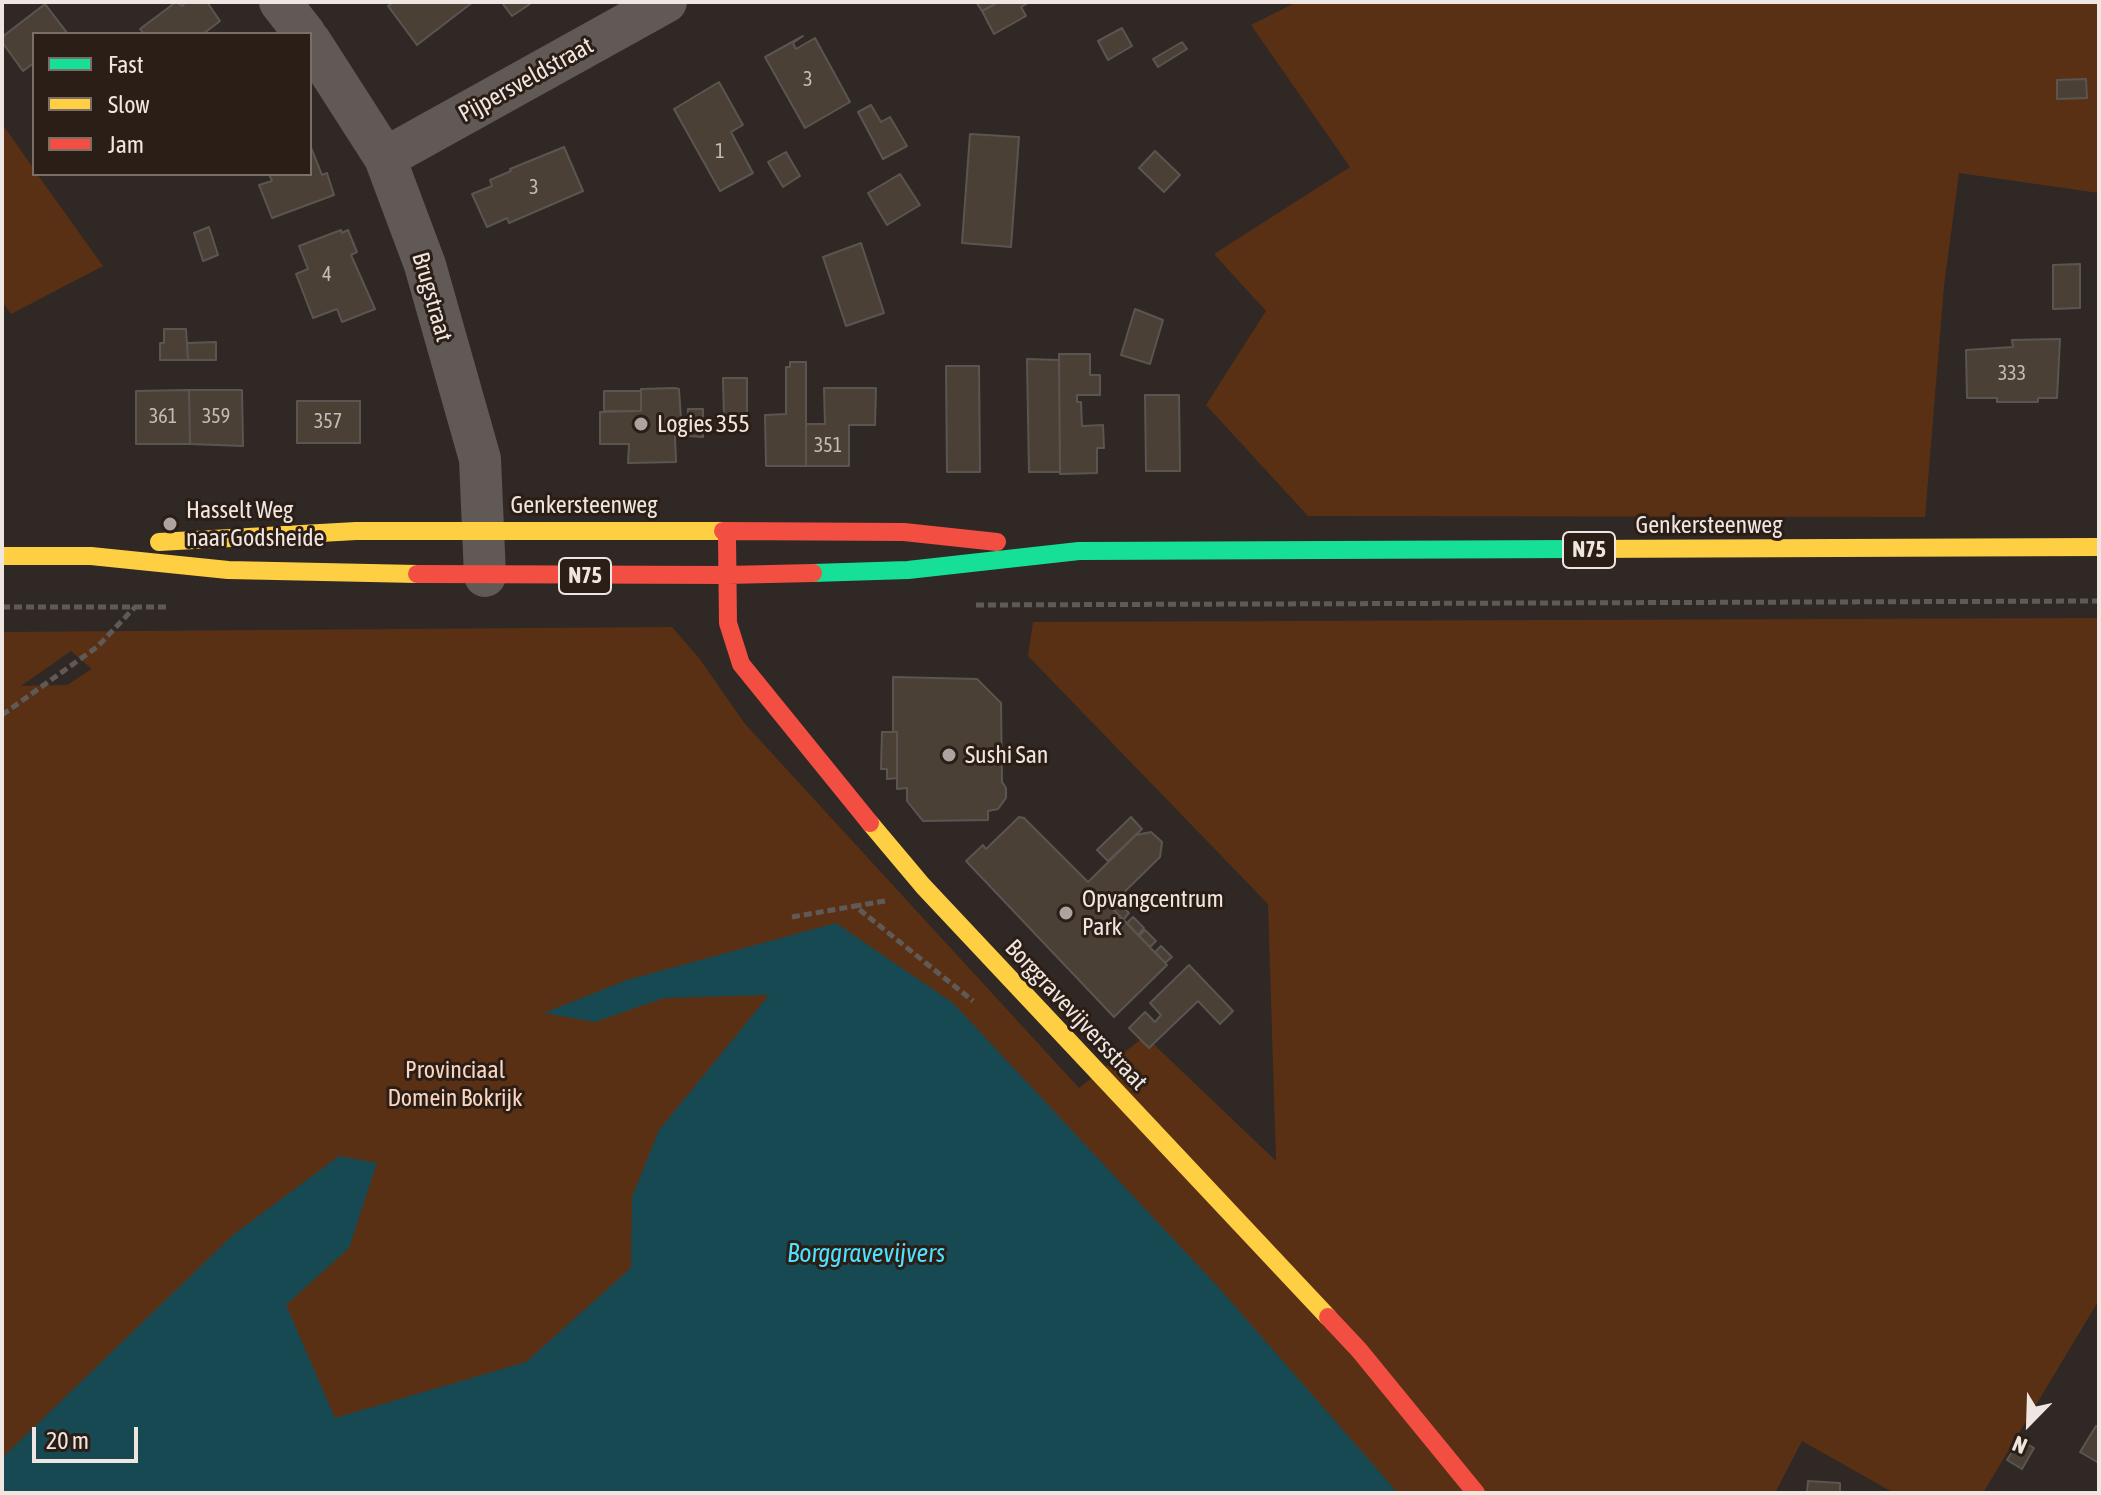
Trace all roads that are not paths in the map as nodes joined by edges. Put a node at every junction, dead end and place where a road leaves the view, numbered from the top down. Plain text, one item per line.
1 (280, 2) edge
2 (666, 2) edge
3 (303, 32) edge
4 (312, 44) edge
5 (385, 158) junction
6 (484, 529) junction
7 (727, 529) junction
8 (2099, 547) edge
9 (1079, 551) junction
10 (2, 556) edge
11 (91, 556) junction
12 (727, 575) junction
13 (485, 576) junction
14 (1476, 1493) edge

1 - 3 street
2 - 5 street, Pijpersveldstraat
4 - 5 street, Brugstraat
5 - 6 street, Brugstraat
6 - 7 main road, Genkersteenweg / N75
6 - 11 main road, Genkersteenweg / N75
6 - 13 street, Brugstraat
7 - 9 main road, Genkersteenweg / N75
7 - 12 main road, Borggravevijversstraat
8 - 9 main road, Genkersteenweg / N75
9 - 12 main road, Genkersteenweg / N75
10 - 11 main road, Genkersteenweg / N75
11 - 13 main road, Genkersteenweg / N75
12 - 13 main road, Genkersteenweg / N75
12 - 14 main road, Borggravevijversstraat

